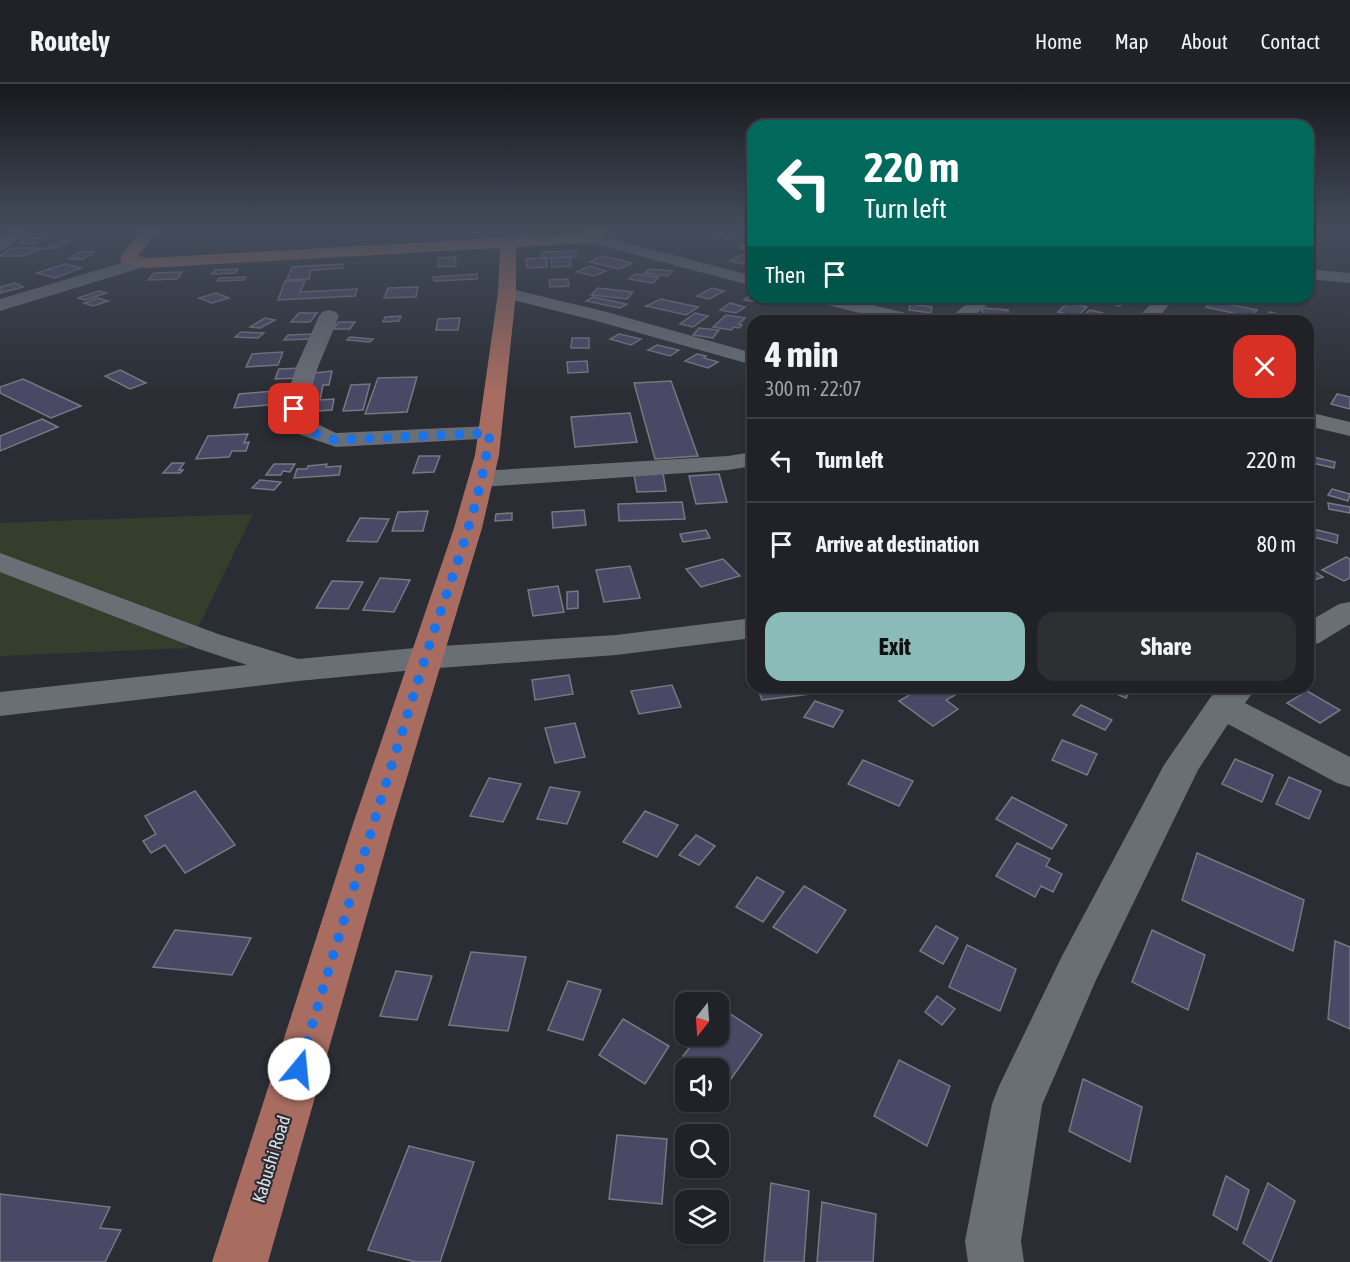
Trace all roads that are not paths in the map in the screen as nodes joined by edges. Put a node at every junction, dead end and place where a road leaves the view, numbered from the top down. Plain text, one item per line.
1 (69, 284) edge
2 (507, 284) edge
3 (507, 293) junction
4 (842, 303) edge
5 (979, 303) edge
6 (1162, 303) edge
7 (0, 305) edge
8 (890, 315) edge
9 (964, 315) edge
10 (1150, 315) edge
11 (329, 316) dead end
12 (747, 357) edge
13 (1314, 420) edge
14 (1350, 429) edge
15 (490, 433) junction
16 (747, 460) edge
17 (481, 479) junction
18 (0, 562) edge
19 (1350, 611) edge
20 (747, 629) edge
21 (1314, 632) edge
22 (425, 658) junction
23 (298, 670) junction
24 (1231, 697) edge
25 (0, 704) edge
26 (1350, 773) edge
27 (240, 1262) edge
28 (996, 1262) edge

1 - 7 street
2 - 3 main road, Kabushi Road
3 - 12 street
3 - 15 main road, Kabushi Road
4 - 8 street
5 - 9 street
6 - 10 street
11 - 15 street
13 - 14 street
15 - 17 main road, Kabushi Road
16 - 17 street
17 - 22 main road, Kabushi Road
18 - 23 street
19 - 21 street
20 - 22 street
22 - 23 street
22 - 27 main road, Kabushi Road
23 - 25 street
24 - 26 street
24 - 28 street

